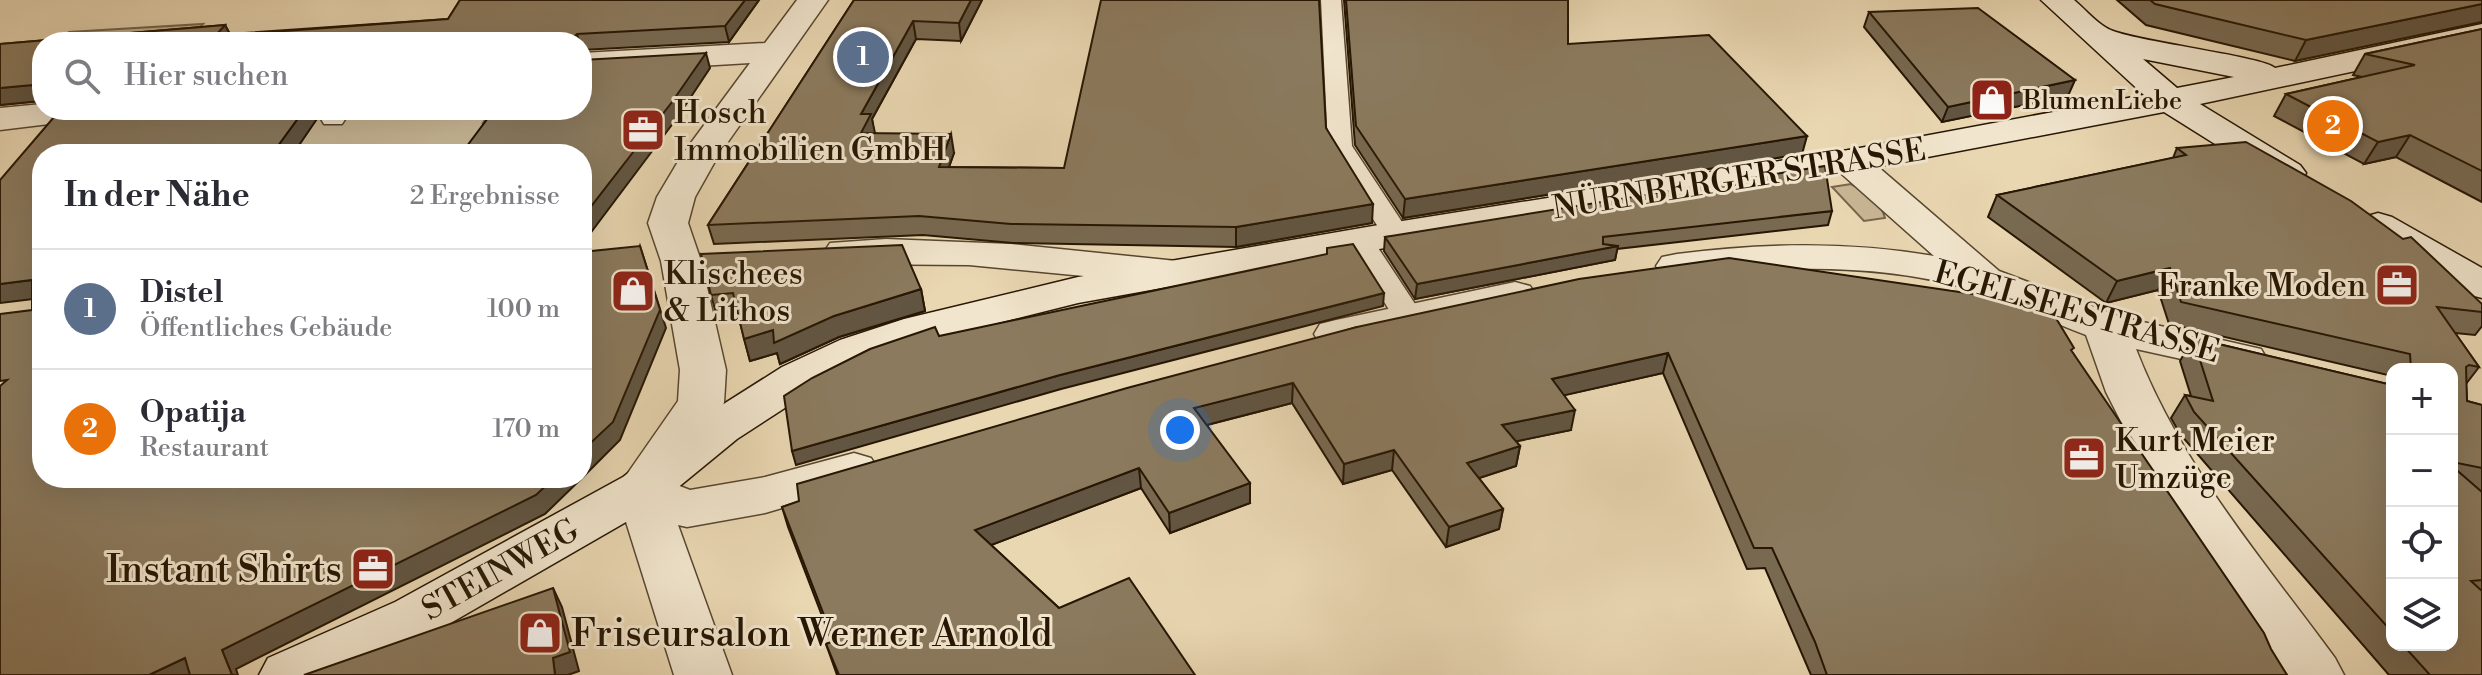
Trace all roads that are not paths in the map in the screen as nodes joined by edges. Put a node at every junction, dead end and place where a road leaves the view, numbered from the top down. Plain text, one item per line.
1 (813, 0) edge
2 (1331, 0) edge
3 (2056, 0) edge
4 (2482, 34) edge
5 (2097, 36) junction
6 (775, 52) junction
7 (592, 62) edge
8 (2299, 73) junction
9 (2172, 102) junction
10 (32, 115) edge
11 (0, 119) edge
12 (1849, 161) junction
13 (1377, 237) junction
14 (810, 254) edge
15 (1633, 272) edge
16 (1177, 273) junction
17 (1985, 280) junction
18 (2482, 285) edge
19 (1558, 286) edge
20 (1408, 316) junction
21 (2105, 326) junction
22 (1298, 344) edge
23 (2286, 368) edge
24 (889, 459) edge
25 (641, 490) junction
26 (288, 675) edge
27 (703, 675) edge
28 (2315, 675) edge

1 - 6 street, STEINWEG
2 - 13 lane
3 - 5 street
4 - 8 street, NÜRNBERGER STRASSE
5 - 8 street, NÜRNBERGER STRASSE
5 - 9 street
6 - 7 street
6 - 25 street, STEINWEG
8 - 9 street, NÜRNBERGER STRASSE
9 - 12 street, NÜRNBERGER STRASSE
9 - 18 street
10 - 11 street
12 - 13 street, NÜRNBERGER STRASSE
12 - 17 street
13 - 16 street, NÜRNBERGER STRASSE
13 - 20 lane
14 - 16 street, NÜRNBERGER STRASSE
15 - 17 street, EGELSEESTRASSE
16 - 25 street, NÜRNBERGER STRASSE
17 - 21 street, EGELSEESTRASSE
19 - 20 street
20 - 22 street
21 - 23 street, EGELSEESTRASSE
21 - 28 street
24 - 25 street
25 - 26 street, STEINWEG
25 - 27 street

